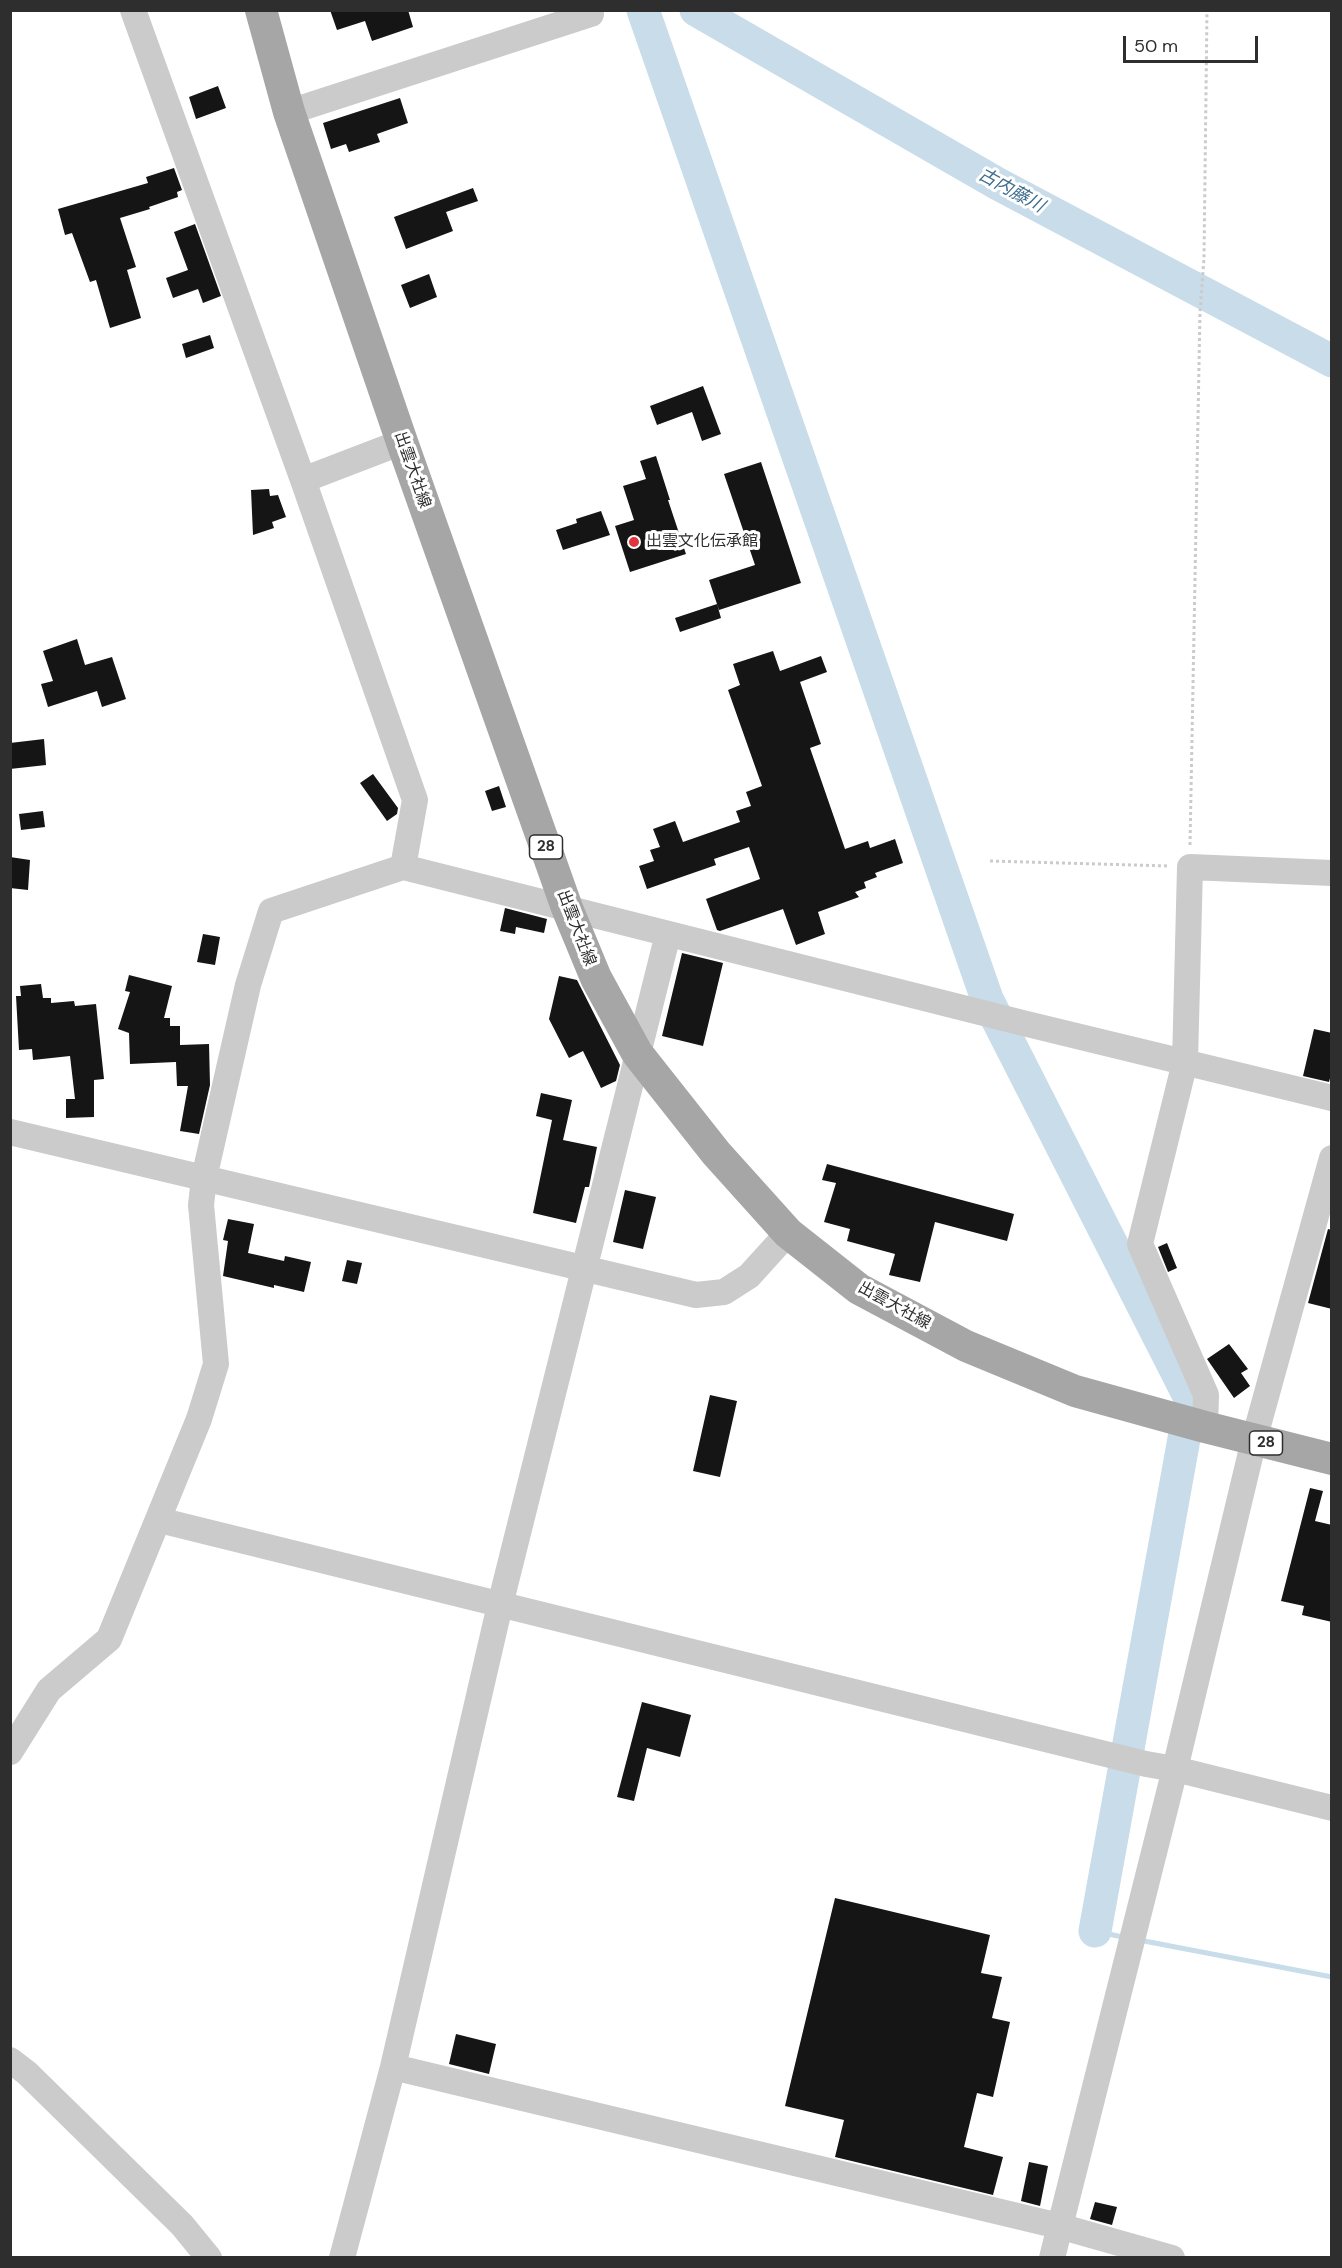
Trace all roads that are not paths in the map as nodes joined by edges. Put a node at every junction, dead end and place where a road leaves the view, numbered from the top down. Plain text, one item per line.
1 (133, 10) edge
2 (261, 10) edge
3 (591, 14) dead end
4 (289, 112) junction
5 (402, 442) junction
6 (303, 480) junction
7 (403, 867) junction
8 (1332, 873) edge
9 (567, 908) junction
10 (668, 934) junction
11 (637, 1053) junction
12 (1185, 1062) junction
13 (1332, 1098) edge
14 (10, 1131) edge
15 (1332, 1158) edge
16 (204, 1178) junction
17 (788, 1233) junction
18 (585, 1270) junction
19 (1203, 1427) junction
20 (1254, 1440) junction
21 (1332, 1459) edge
22 (159, 1520) junction
23 (500, 1605) junction
24 (10, 1752) edge
25 (1175, 1769) junction
26 (1332, 1808) edge
27 (10, 2060) edge
28 (393, 2067) junction
29 (1059, 2226) junction
30 (209, 2258) edge
31 (342, 2258) edge
32 (1052, 2258) edge
33 (1172, 2258) edge

1 - 6 street
2 - 4 main road, 出雲大社線 / 28
3 - 4 street
4 - 5 main road, 出雲大社線 / 28
5 - 6 street
5 - 9 main road, 出雲大社線 / 28
6 - 7 street
7 - 9 street
7 - 16 street
8 - 12 street
9 - 10 street
9 - 11 main road, 出雲大社線 / 28
10 - 11 street
10 - 12 street
11 - 17 main road, 出雲大社線 / 28
11 - 18 street
12 - 13 street
12 - 19 street
14 - 16 street
15 - 20 street
16 - 18 street
16 - 22 street
17 - 18 street
17 - 19 main road, 出雲大社線 / 28
18 - 23 street
19 - 20 main road, 出雲大社線 / 28
20 - 21 main road, 出雲大社線 / 28
20 - 25 street
22 - 23 street
22 - 24 street
23 - 25 street
23 - 28 street
25 - 26 street
25 - 29 street
27 - 30 street
28 - 29 street
28 - 31 street
29 - 32 street
29 - 33 street

